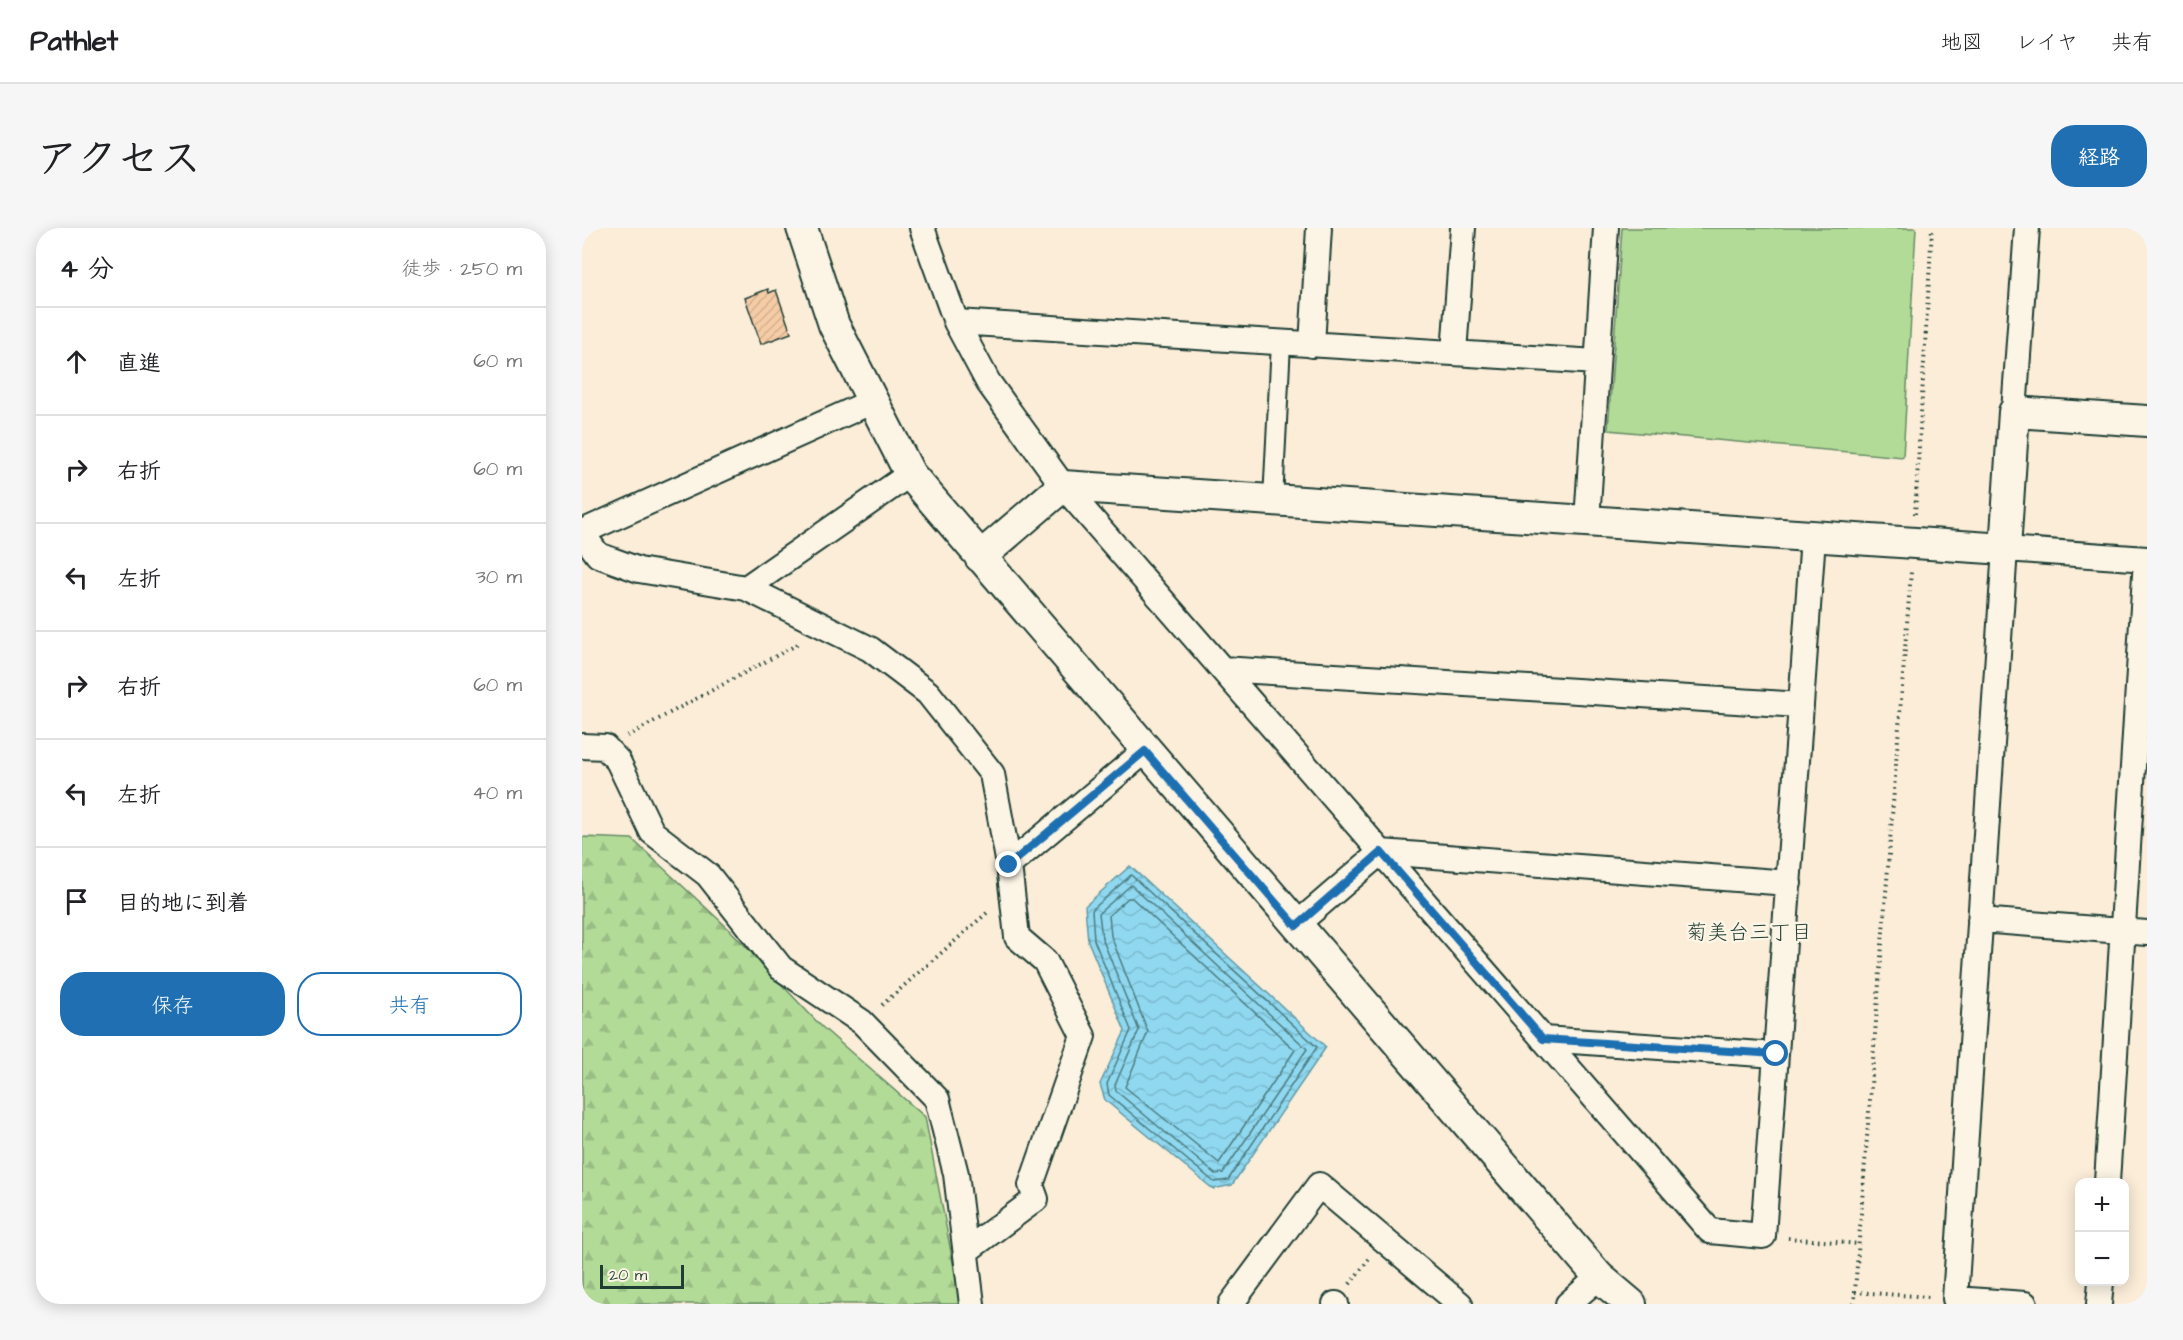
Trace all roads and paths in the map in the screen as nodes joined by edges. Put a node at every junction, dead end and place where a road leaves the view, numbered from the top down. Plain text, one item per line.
1 (802, 228) edge
2 (922, 228) edge
3 (1319, 228) edge
4 (1463, 228) edge
5 (1606, 228) edge
6 (1932, 228) edge
7 (2027, 228) edge
8 (956, 322) junction
9 (1281, 342) junction
10 (1312, 345) junction
11 (1454, 353) junction
12 (1597, 362) junction
13 (873, 401) junction
14 (2014, 412) junction
15 (2147, 421) edge
16 (910, 474) junction
17 (1064, 486) junction
18 (1273, 500) junction
19 (1587, 521) junction
20 (582, 532) edge
21 (1814, 537) junction
22 (1913, 543) junction
23 (2005, 549) junction
24 (980, 557) junction
25 (2147, 559) edge
26 (746, 588) junction
27 (826, 628) junction
28 (1222, 669) junction
29 (1801, 705) junction
30 (593, 747) edge
31 (1145, 751) junction
32 (1381, 852) junction
33 (1009, 865) junction
34 (1789, 883) junction
35 (1012, 890) junction
36 (1980, 920) junction
37 (1296, 926) junction
38 (2123, 932) junction
39 (2147, 933) edge
40 (862, 1022) junction
41 (1543, 1039) junction
42 (1776, 1054) junction
43 (2107, 1178) edge
44 (1763, 1236) junction
45 (1384, 1240) junction
46 (1859, 1244) junction
47 (966, 1251) junction
48 (1599, 1277) junction
49 (2100, 1286) edge
50 (1855, 1292) junction
51 (1955, 1299) junction
52 (972, 1304) edge
53 (1231, 1304) edge
54 (1335, 1304) edge
55 (1460, 1304) edge
56 (1568, 1304) edge
57 (1631, 1304) edge
58 (1854, 1304) edge
59 (2025, 1304) edge
60 (2099, 1304) edge

1 - 13 street
2 - 8 street
3 - 10 street
4 - 11 street
5 - 12 street
6 - 22 path
7 - 14 street
8 - 9 street
8 - 17 street
9 - 10 street
9 - 18 street
10 - 11 street
11 - 12 street
12 - 19 street
13 - 16 street
13 - 20 street
14 - 15 street
14 - 23 street
16 - 24 street
16 - 26 street
17 - 18 street
17 - 24 street
17 - 28 street
18 - 19 street
19 - 21 street
20 - 26 street
21 - 22 street
21 - 29 street
22 - 23 street
22 - 46 path
23 - 25 street
23 - 36 street
24 - 31 street
25 - 38 street
26 - 27 street
27 - 30 path
27 - 33 street
28 - 29 street
28 - 32 street
29 - 34 street
30 - 40 street
31 - 33 street
31 - 37 street
32 - 34 street
32 - 37 street
32 - 41 street
33 - 35 street
34 - 42 street
35 - 40 path
35 - 47 street
36 - 38 street
36 - 51 street
37 - 48 street
38 - 39 street
38 - 43 street
40 - 47 street
41 - 42 street
41 - 44 street
42 - 44 street
44 - 46 path
45 - 53 street
45 - 54 path
45 - 55 street
46 - 50 path
47 - 52 street
48 - 56 street
48 - 57 street
49 - 60 street
50 - 51 path
50 - 58 path
51 - 59 street

